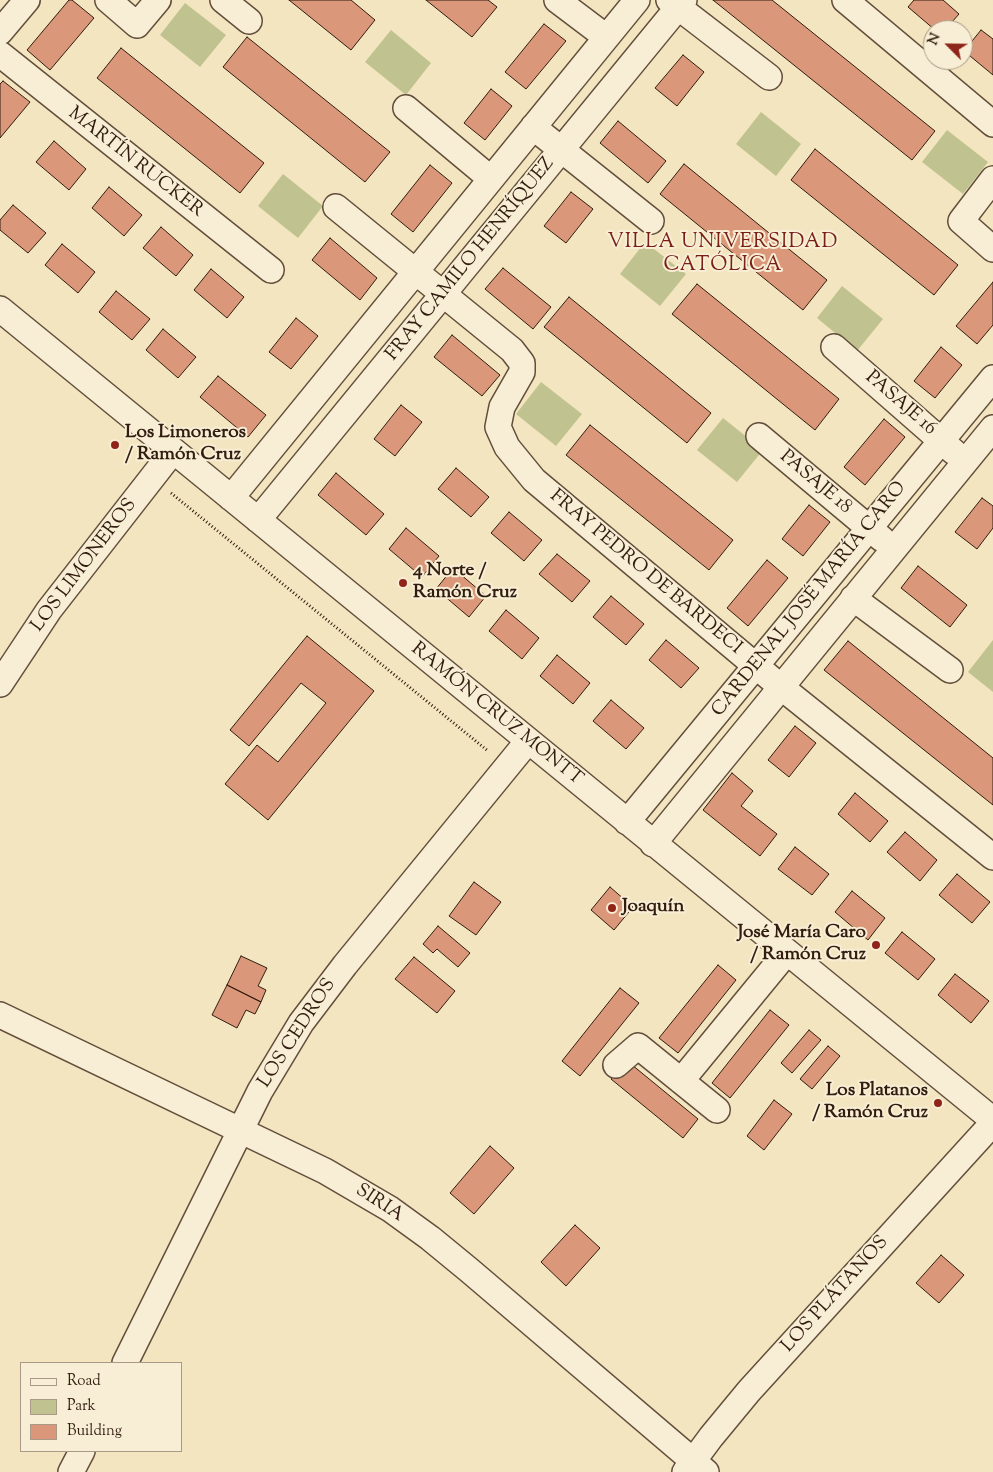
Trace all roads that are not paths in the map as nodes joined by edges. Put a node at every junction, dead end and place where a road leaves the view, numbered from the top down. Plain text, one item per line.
1 (27, 0) edge
2 (108, 0) edge
3 (158, 0) edge
4 (224, 0) edge
5 (557, 0) edge
6 (637, 0) edge
7 (845, 0) edge
8 (677, 2) edge
9 (249, 21) dead end
10 (0, 32) edge
11 (606, 37) junction
12 (0, 54) edge
13 (769, 77) dead end
14 (406, 108) dead end
15 (993, 124) edge
16 (533, 127) junction
17 (561, 150) junction
18 (491, 179) junction
19 (993, 179) edge
20 (336, 207) dead end
21 (651, 221) dead end
22 (993, 249) edge
23 (271, 270) dead end
24 (416, 271) junction
25 (443, 294) junction
26 (0, 310) edge
27 (834, 347) dead end
28 (993, 379) edge
29 (993, 428) edge
30 (759, 436) dead end
31 (941, 440) junction
32 (173, 451) junction
33 (965, 461) junction
34 (231, 498) junction
35 (258, 520) junction
36 (869, 528) junction
37 (893, 549) junction
38 (853, 598) junction
39 (756, 666) junction
40 (950, 670) dead end
41 (0, 684) edge
42 (781, 687) junction
43 (528, 741) junction
44 (627, 822) junction
45 (654, 844) junction
46 (993, 857) edge
47 (786, 952) junction
48 (0, 1015) edge
49 (616, 1065) dead end
50 (681, 1081) junction
51 (717, 1110) dead end
52 (993, 1122) edge
53 (241, 1130) junction
54 (125, 1362) edge
55 (81, 1452) edge
56 (695, 1468) edge
57 (71, 1472) edge

1 - 10 street
2 - 3 street
4 - 9 street
5 - 11 street
6 - 11 street, FRAY CAMILO HENRÍQUEZ
7 - 15 street
8 - 13 street
8 - 17 street, FRAY CAMILO HENRÍQUEZ
11 - 16 street, FRAY CAMILO HENRÍQUEZ
12 - 23 street, MARTÍN RUCKER
14 - 18 street
16 - 17 street
16 - 18 street, FRAY CAMILO HENRÍQUEZ
17 - 21 street
17 - 25 street, FRAY CAMILO HENRÍQUEZ
18 - 24 street, FRAY CAMILO HENRÍQUEZ
19 - 22 street
20 - 24 street
24 - 25 street, FRAY PEDRO DE BARDECI
24 - 34 street, FRAY CAMILO HENRÍQUEZ
25 - 35 street, FRAY CAMILO HENRÍQUEZ
25 - 39 street, FRAY PEDRO DE BARDECI
26 - 32 street, RAMÓN CRUZ MONTT
27 - 31 street, PASAJE 16
28 - 31 street, CARDENAL JOSÉ MARÍA CARO
29 - 33 street, CARDENAL JOSÉ MARÍA CARO
30 - 36 street, PASAJE 18
31 - 33 street, PASAJE 16
31 - 36 street, CARDENAL JOSÉ MARÍA CARO
32 - 34 street, RAMÓN CRUZ MONTT
32 - 41 street, LOS LIMONEROS
33 - 37 street, CARDENAL JOSÉ MARÍA CARO
34 - 35 street, RAMÓN CRUZ MONTT
35 - 43 street, RAMÓN CRUZ MONTT
36 - 37 street, PASAJE 18
36 - 39 street, CARDENAL JOSÉ MARÍA CARO
37 - 38 street, CARDENAL JOSÉ MARÍA CARO
38 - 40 street
38 - 42 street, CARDENAL JOSÉ MARÍA CARO
39 - 42 street, FRAY PEDRO DE BARDECI
39 - 44 street, CARDENAL JOSÉ MARÍA CARO
42 - 45 street, CARDENAL JOSÉ MARÍA CARO
42 - 46 street, FRAY PEDRO DE BARDECI
43 - 44 street, RAMÓN CRUZ MONTT
43 - 53 street, LOS CEDROS
44 - 45 street, RAMÓN CRUZ MONTT
45 - 47 street, RAMÓN CRUZ MONTT
47 - 50 street
47 - 52 street, RAMÓN CRUZ MONTT
48 - 53 street, SIRIA
49 - 50 street
50 - 51 street
52 - 56 street, LOS PLÁTANOS
53 - 54 street, LOS CEDROS
53 - 56 street, SIRIA
55 - 57 street

